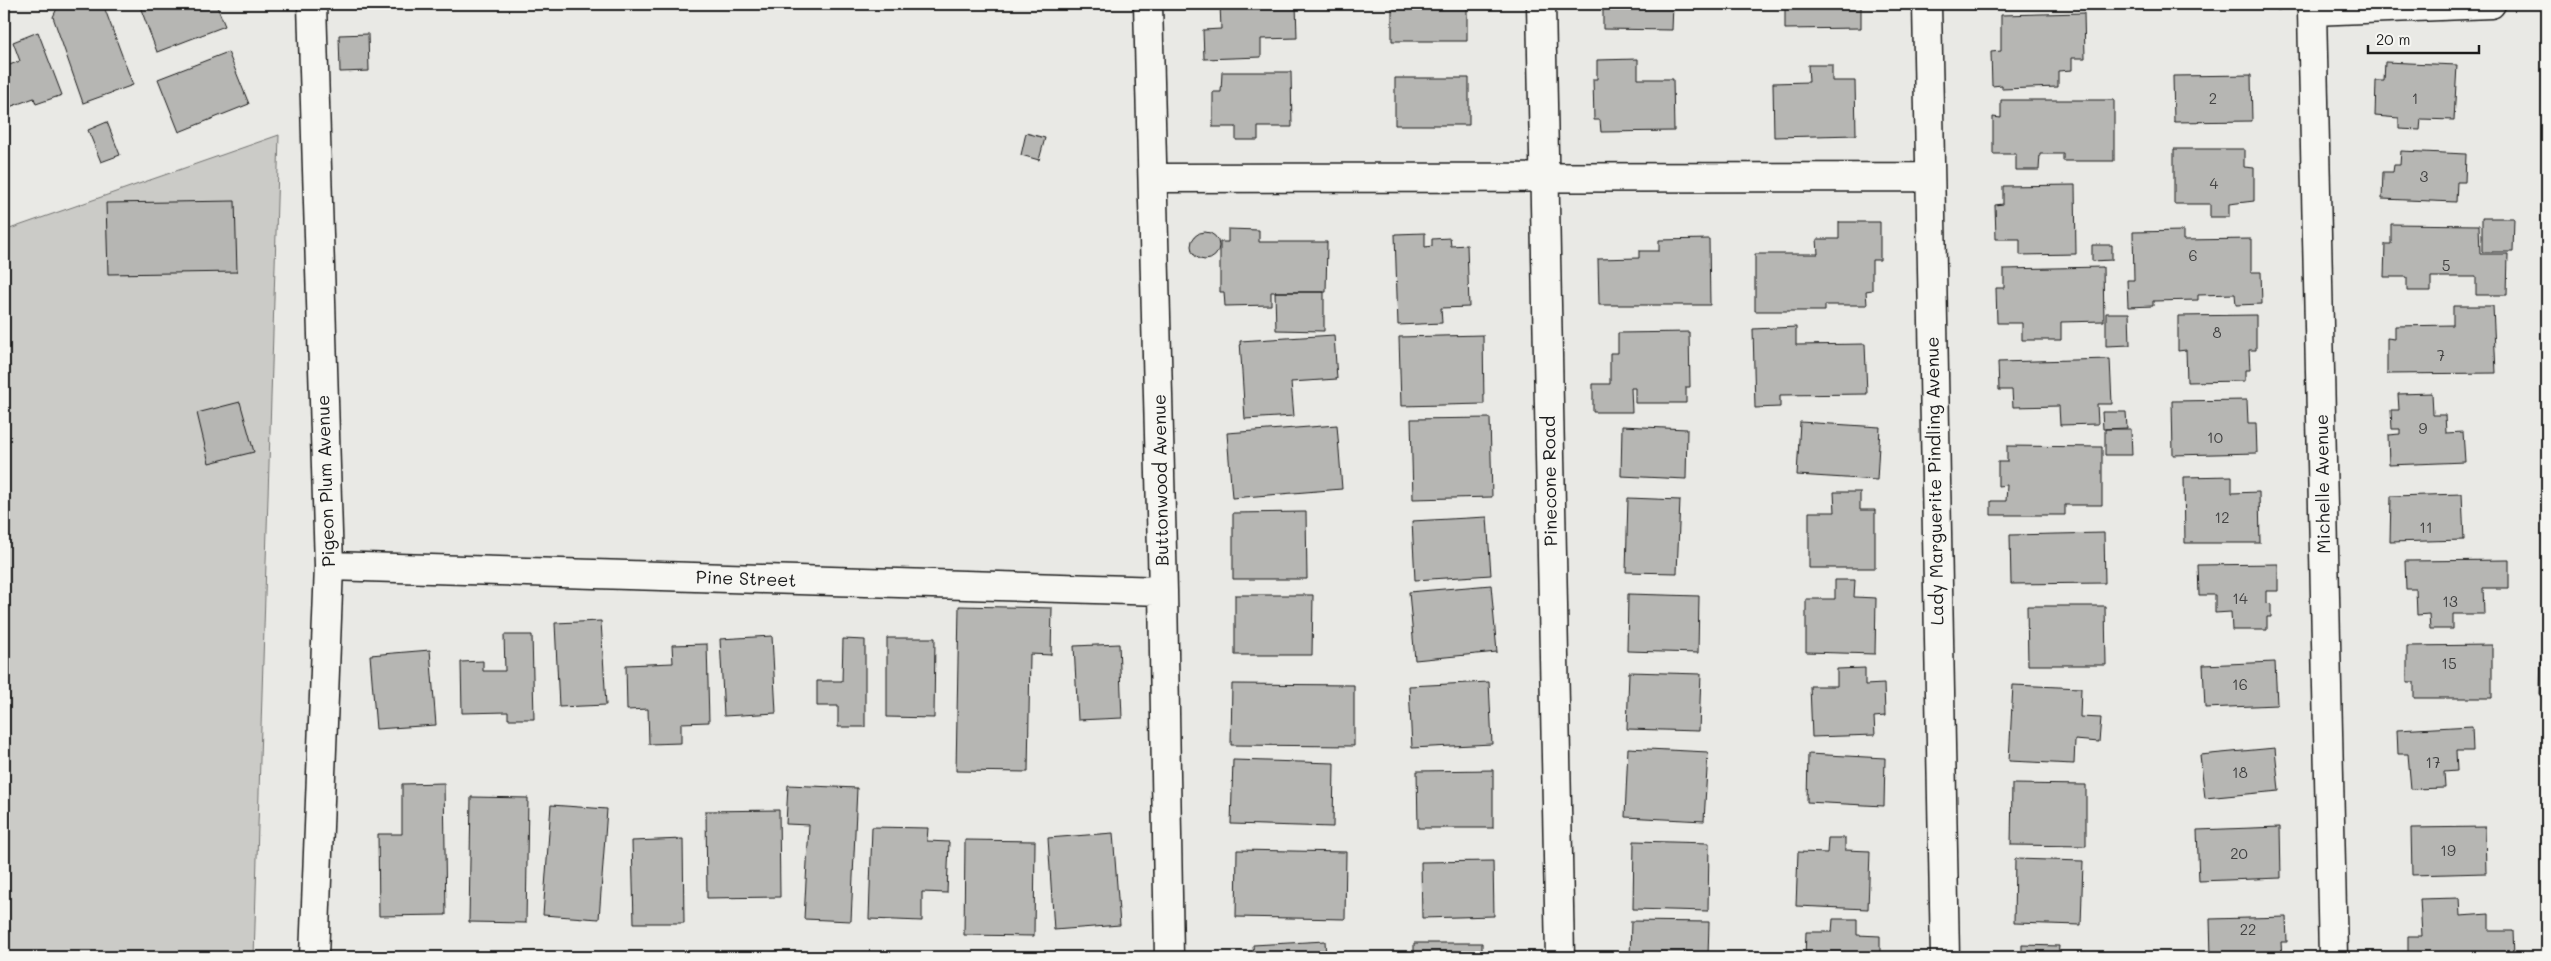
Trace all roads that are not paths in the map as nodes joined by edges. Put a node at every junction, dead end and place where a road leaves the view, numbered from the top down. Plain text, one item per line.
1 (312, 4) edge
2 (1148, 4) edge
3 (1541, 4) edge
4 (1927, 4) edge
5 (2491, 4) edge
6 (1929, 177) junction
7 (1153, 178) junction
8 (1544, 178) junction
9 (329, 566) junction
10 (1163, 591) junction
11 (314, 957) edge
12 (321, 957) edge
13 (1169, 957) edge
14 (1560, 957) edge
15 (1944, 957) edge
16 (2333, 957) edge

1 - 9 street, Pigeon Plum Avenue
2 - 7 street, Buttonwood Avenue
3 - 8 street, Pinecone Road
4 - 6 street, Lady Marguerite Pindling Avenue
5 - 16 street, Michelle Avenue
6 - 8 street
6 - 15 street, Lady Marguerite Pindling Avenue
7 - 8 street
7 - 10 street, Buttonwood Avenue
8 - 14 street, Pinecone Road
9 - 10 street, Pine Street
9 - 11 street, Pigeon Plum Avenue
10 - 13 street, Buttonwood Avenue
11 - 12 street

